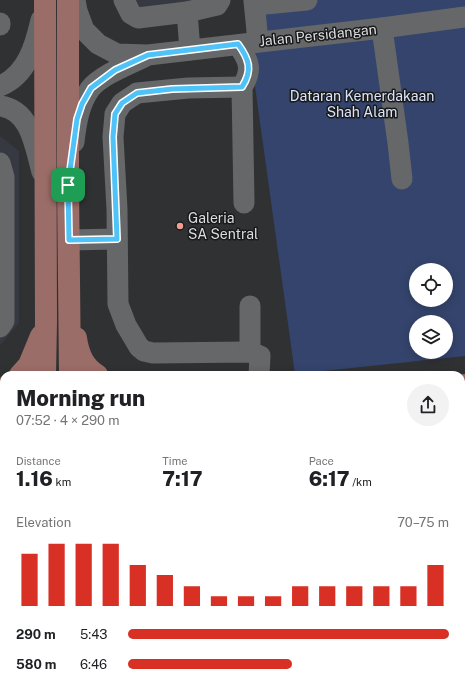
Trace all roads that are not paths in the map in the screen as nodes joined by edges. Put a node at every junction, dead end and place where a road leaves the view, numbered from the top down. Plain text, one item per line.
1 (68, 0) edge
2 (75, 0) edge
3 (124, 0) edge
4 (220, 0) edge
5 (307, 0) edge
6 (45, 3) edge
7 (254, 3) edge
8 (187, 12) junction
9 (465, 17) edge
10 (382, 28) junction
11 (248, 43) junction
12 (190, 50) junction
13 (148, 55) junction
14 (0, 86) edge
15 (242, 87) junction
16 (0, 106) edge
17 (0, 163) edge
18 (402, 179) dead end
19 (68, 185) junction
20 (46, 186) junction
21 (244, 203) dead end
22 (117, 239) junction
23 (69, 240) junction
24 (70, 298) junction
25 (250, 306) dead end
26 (46, 320) junction
27 (0, 327) edge
28 (250, 352) junction
29 (24, 371) edge
30 (45, 371) edge
31 (70, 371) edge
32 (92, 371) edge
33 (259, 371) edge

1 - 19 main road
2 - 13 street, Jalan Persidangan
3 - 8 street
4 - 8 street
5 - 7 street
6 - 14 street
6 - 20 main road
7 - 11 street
8 - 12 street
9 - 10 street, Jalan Persidangan
10 - 11 street, Jalan Persidangan
10 - 18 street
11 - 12 street, Jalan Persidangan
11 - 15 street
12 - 13 street, Jalan Persidangan
13 - 19 street, Jalan Persidangan
15 - 21 street
15 - 22 street
16 - 20 street
17 - 27 street
19 - 23 main road
20 - 26 main road
22 - 23 street
22 - 28 street
23 - 24 main road
24 - 31 main road
24 - 32 main road
25 - 28 street
26 - 29 main road
26 - 30 main road
28 - 33 street

